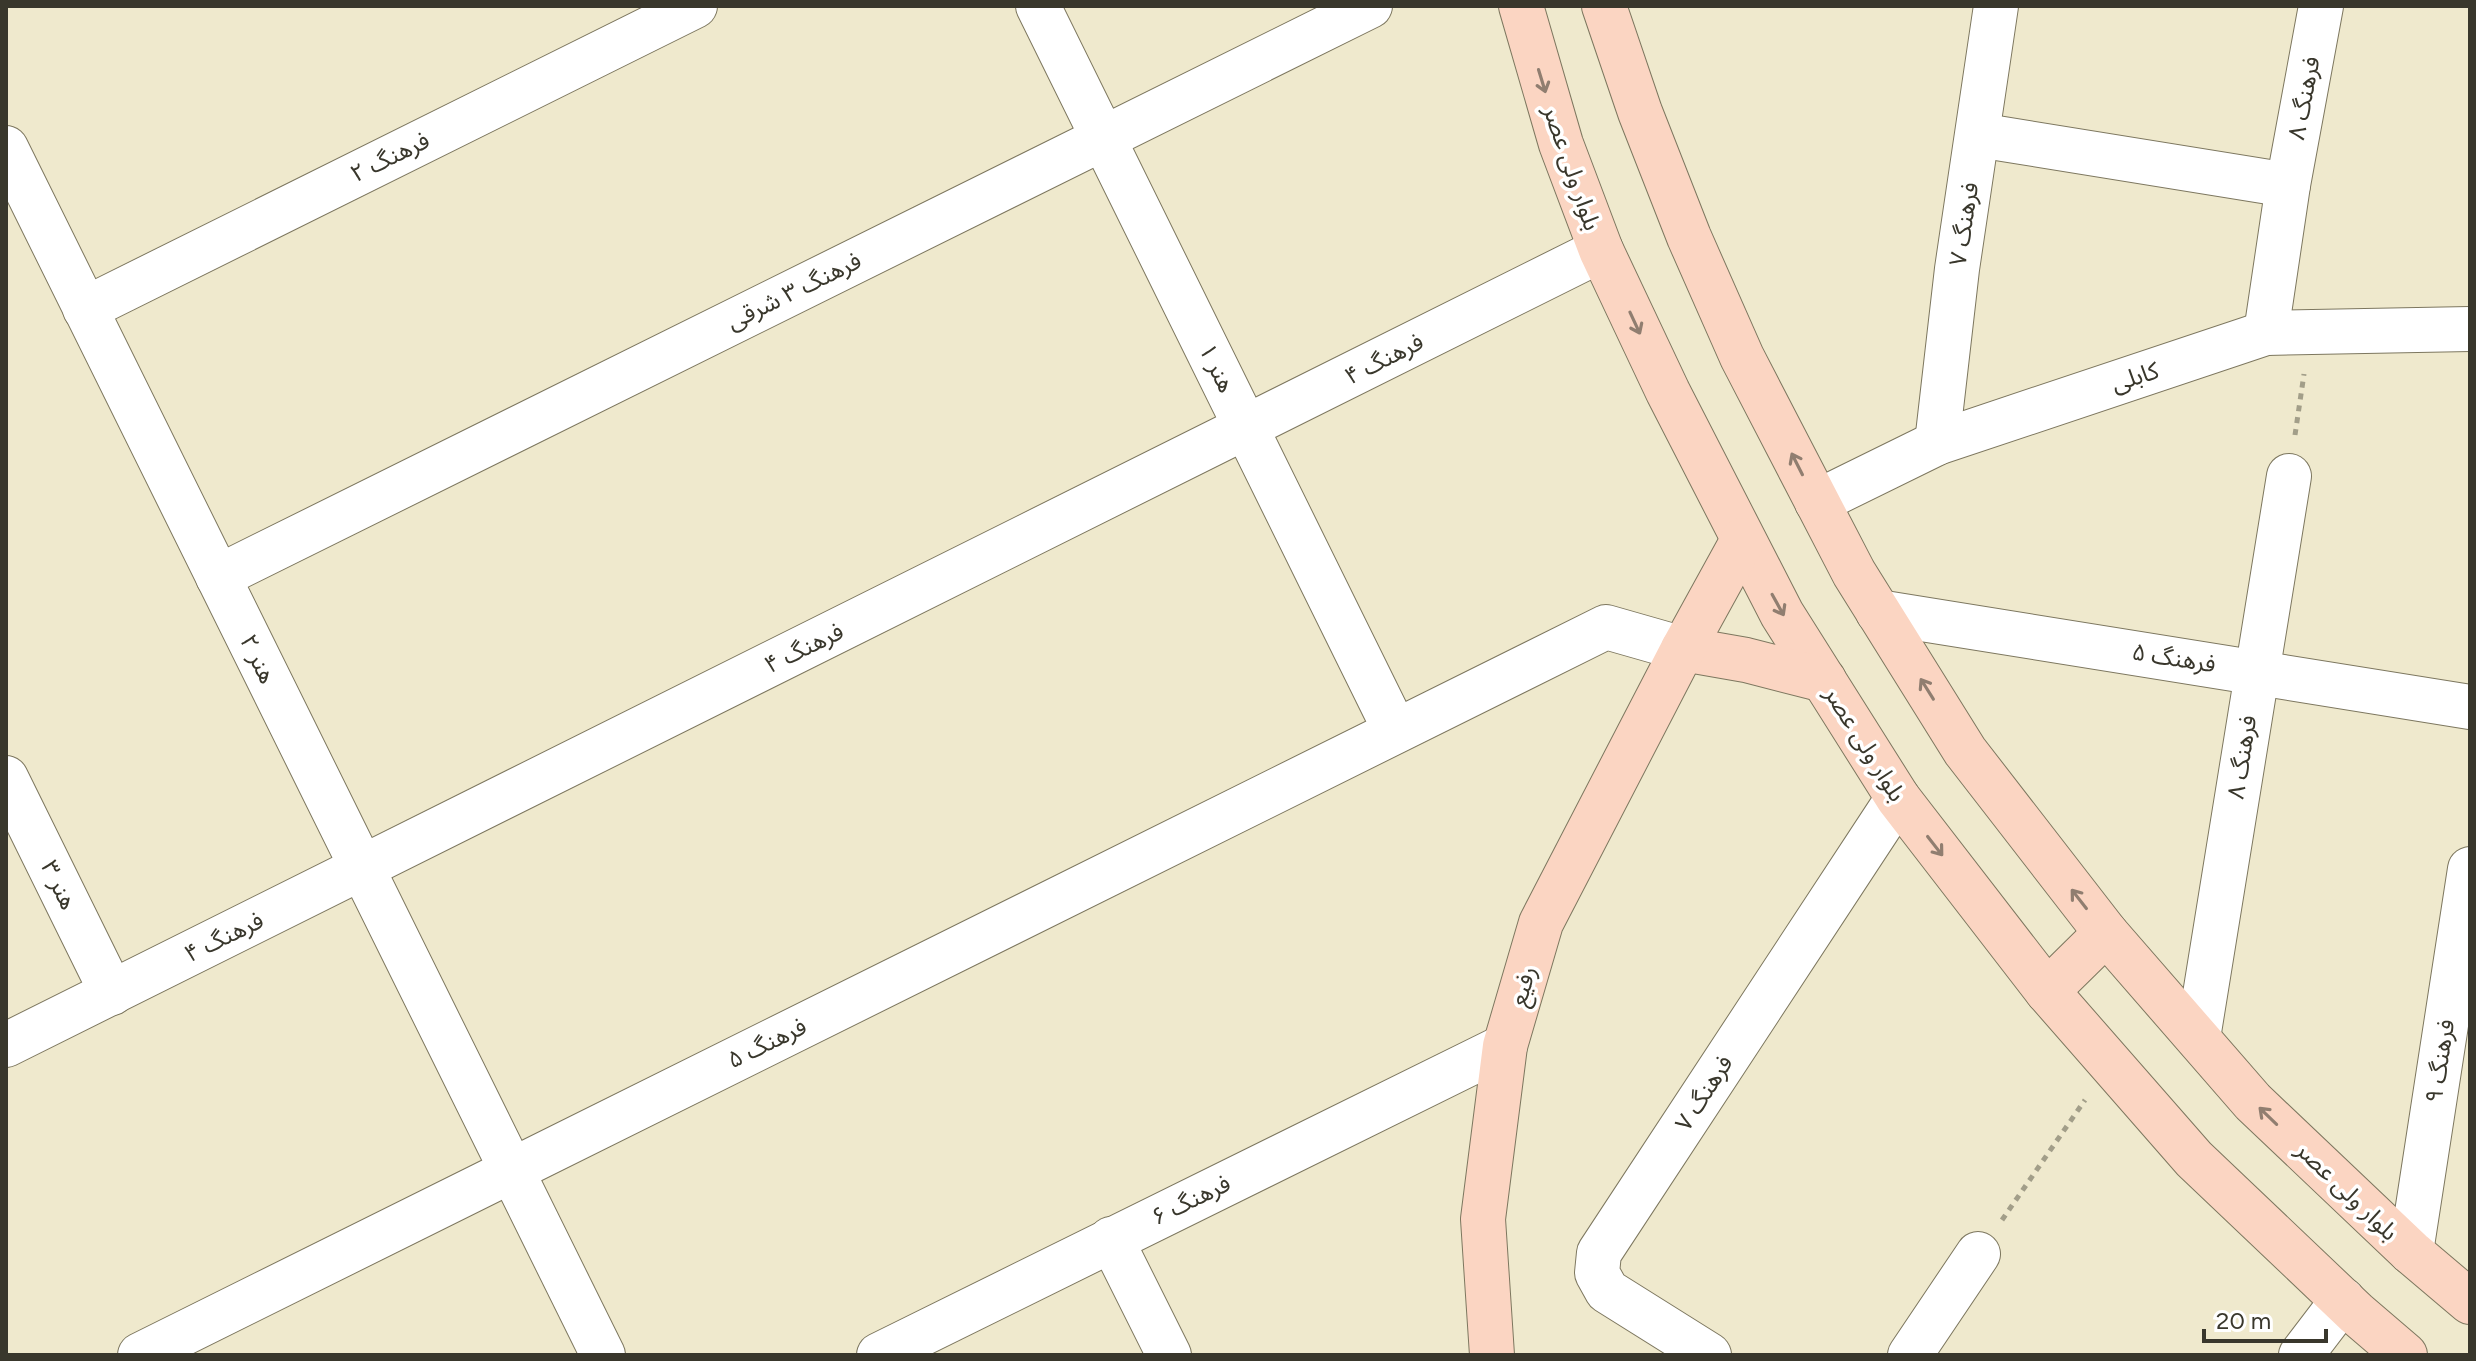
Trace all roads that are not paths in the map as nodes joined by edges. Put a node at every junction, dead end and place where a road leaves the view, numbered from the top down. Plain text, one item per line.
1 (695, 6) edge
2 (1038, 6) edge
3 (1370, 6) edge
4 (1521, 6) edge
5 (1604, 6) edge
6 (1996, 6) edge
7 (2321, 6) edge
8 (1978, 135) junction
9 (1103, 137) junction
10 (6, 148) edge
11 (2288, 185) junction
12 (1601, 250) junction
13 (85, 309) junction
14 (2470, 329) edge
15 (2266, 333) junction
16 (1246, 428) junction
17 (1937, 443) junction
18 (2289, 476) road end
19 (1817, 502) junction
20 (1743, 540) junction
21 (218, 577) junction
22 (1878, 612) junction
23 (1683, 649) junction
24 (2256, 671) junction
25 (1824, 680) junction
26 (2470, 707) edge
27 (1395, 730) junction
28 (6, 778) edge
29 (1898, 798) junction
30 (361, 868) junction
31 (2470, 869) edge
32 (2465, 928) edge
33 (2106, 933) junction
34 (2047, 991) junction
35 (112, 993) junction
36 (2198, 1038) junction
37 (6, 1045) edge
38 (1505, 1046) junction
39 (510, 1171) junction
40 (1111, 1239) junction
41 (2411, 1252) junction
42 (1978, 1254) road end
43 (2343, 1300) junction
44 (2470, 1302) edge
45 (140, 1355) edge
46 (603, 1355) edge
47 (879, 1355) edge
48 (1169, 1355) edge
49 (1492, 1355) edge
50 (1709, 1355) edge
51 (1910, 1355) edge
52 (2301, 1355) edge
53 (2405, 1355) edge

1 - 13 street, فرهنگ ۲
2 - 9 street, هنر ۱
3 - 9 street, فرهنگ ۳ شرقی
4 -> 12 main road, بلوار ولی عصر
19 -> 5 main road, بلوار ولی عصر
6 - 8 street, فرهنگ ۷
7 - 11 street, فرهنگ ۸
8 - 11 street
8 - 17 street, فرهنگ ۷
9 - 16 street, هنر ۱
9 - 21 street, فرهنگ ۳ شرقی
10 - 13 street, هنر ۲
11 - 15 street, فرهنگ ۸
12 - 16 street, فرهنگ ۴
12 -> 20 main road, بلوار ولی عصر
13 - 21 street, هنر ۲
14 - 15 street, کابلی
15 - 17 street, کابلی
16 - 27 street, هنر ۱
16 - 30 street, فرهنگ ۴
17 - 19 street, کابلی
18 - 24 street, فرهنگ ۸
19 - 22 main road, بلوار ولی عصر
20 - 23 main road, رفیع
20 -> 25 main road, بلوار ولی عصر
21 - 30 street, هنر ۲
22 - 24 street, فرهنگ ۵
33 -> 22 main road, بلوار ولی عصر
23 - 25 main road
23 - 27 street, فرهنگ ۵
23 - 38 main road, رفیع
24 - 26 street, فرهنگ ۵
24 - 36 street, فرهنگ ۸
25 - 29 main road, بلوار ولی عصر
27 - 39 street, فرهنگ ۵
28 - 35 street, هنر ۳
29 -> 34 main road, بلوار ولی عصر
29 - 50 street, فرهنگ ۷
30 - 35 street, فرهنگ ۴
30 - 39 street, هنر ۲
31 - 32 street, فرهنگ ۹
32 - 41 street, فرهنگ ۹
33 - 34 main road
33 - 36 main road, بلوار ولی عصر
34 - 43 main road, بلوار ولی عصر
35 - 37 street, فرهنگ ۴
41 -> 36 main road, بلوار ولی عصر
38 - 40 street, فرهنگ ۶
38 - 49 main road, رفیع
39 - 45 street, فرهنگ ۵
39 - 46 street, هنر ۲
40 - 47 street, فرهنگ ۶
40 - 48 street
41 - 44 main road, بلوار ولی عصر
42 - 51 street
43 - 52 street
43 - 53 main road, بلوار ولی عصر

